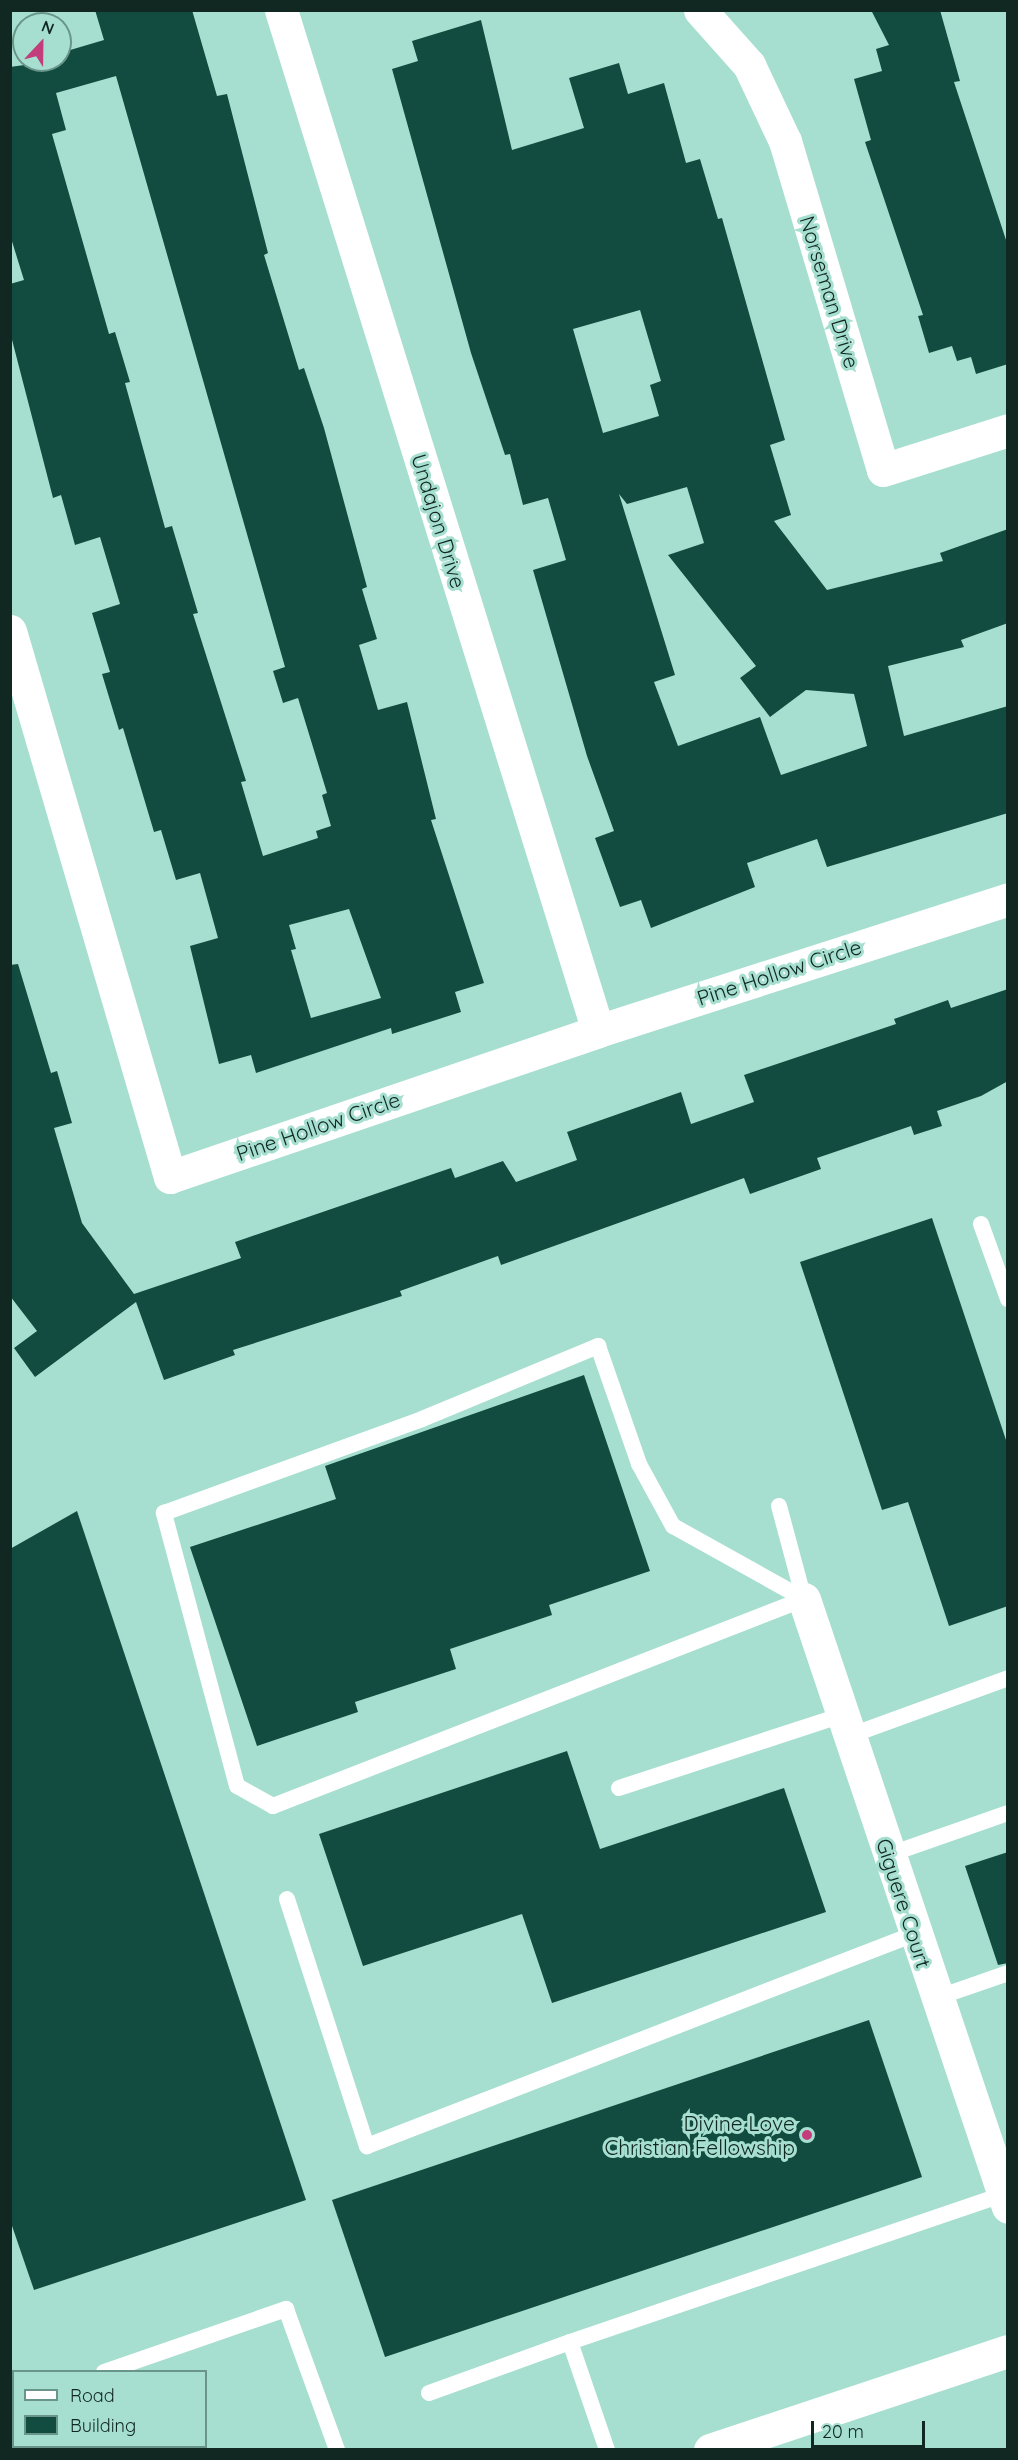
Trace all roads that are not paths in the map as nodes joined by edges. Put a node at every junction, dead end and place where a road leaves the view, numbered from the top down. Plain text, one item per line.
1 (281, 10) edge
2 (700, 10) edge
3 (1008, 430) edge
4 (10, 631) edge
5 (1008, 899) edge
6 (598, 1031) junction
7 (981, 1224) dead end
8 (1008, 1299) edge
9 (779, 1506) dead end
10 (804, 1599) junction
11 (1008, 1678) edge
12 (846, 1726) junction
13 (619, 1788) dead end
14 (1008, 1813) edge
15 (888, 1855) junction
16 (287, 1899) dead end
17 (914, 1934) junction
18 (1008, 1973) edge
19 (936, 1998) junction
20 (1006, 2198) edge
21 (570, 2342) junction
22 (1008, 2351) edge
23 (110, 2370) edge
24 (429, 2393) dead end
25 (719, 2448) edge
26 (337, 2450) edge
27 (607, 2450) edge

1 - 6 street, Undajon Drive
2 - 3 street, Norseman Drive
4 - 6 street, Pine Hollow Circle
5 - 6 street, Pine Hollow Circle
7 - 8 lane
9 - 10 lane
10 - 10 lane
10 - 12 street, Giguere Court
11 - 12 lane
12 - 13 lane
12 - 15 street, Giguere Court
14 - 15 lane
15 - 17 street, Giguere Court
16 - 17 lane
17 - 19 street, Giguere Court
18 - 19 lane
19 - 20 street, Giguere Court
20 - 21 lane
21 - 24 lane
21 - 27 lane
22 - 25 street
23 - 26 lane

